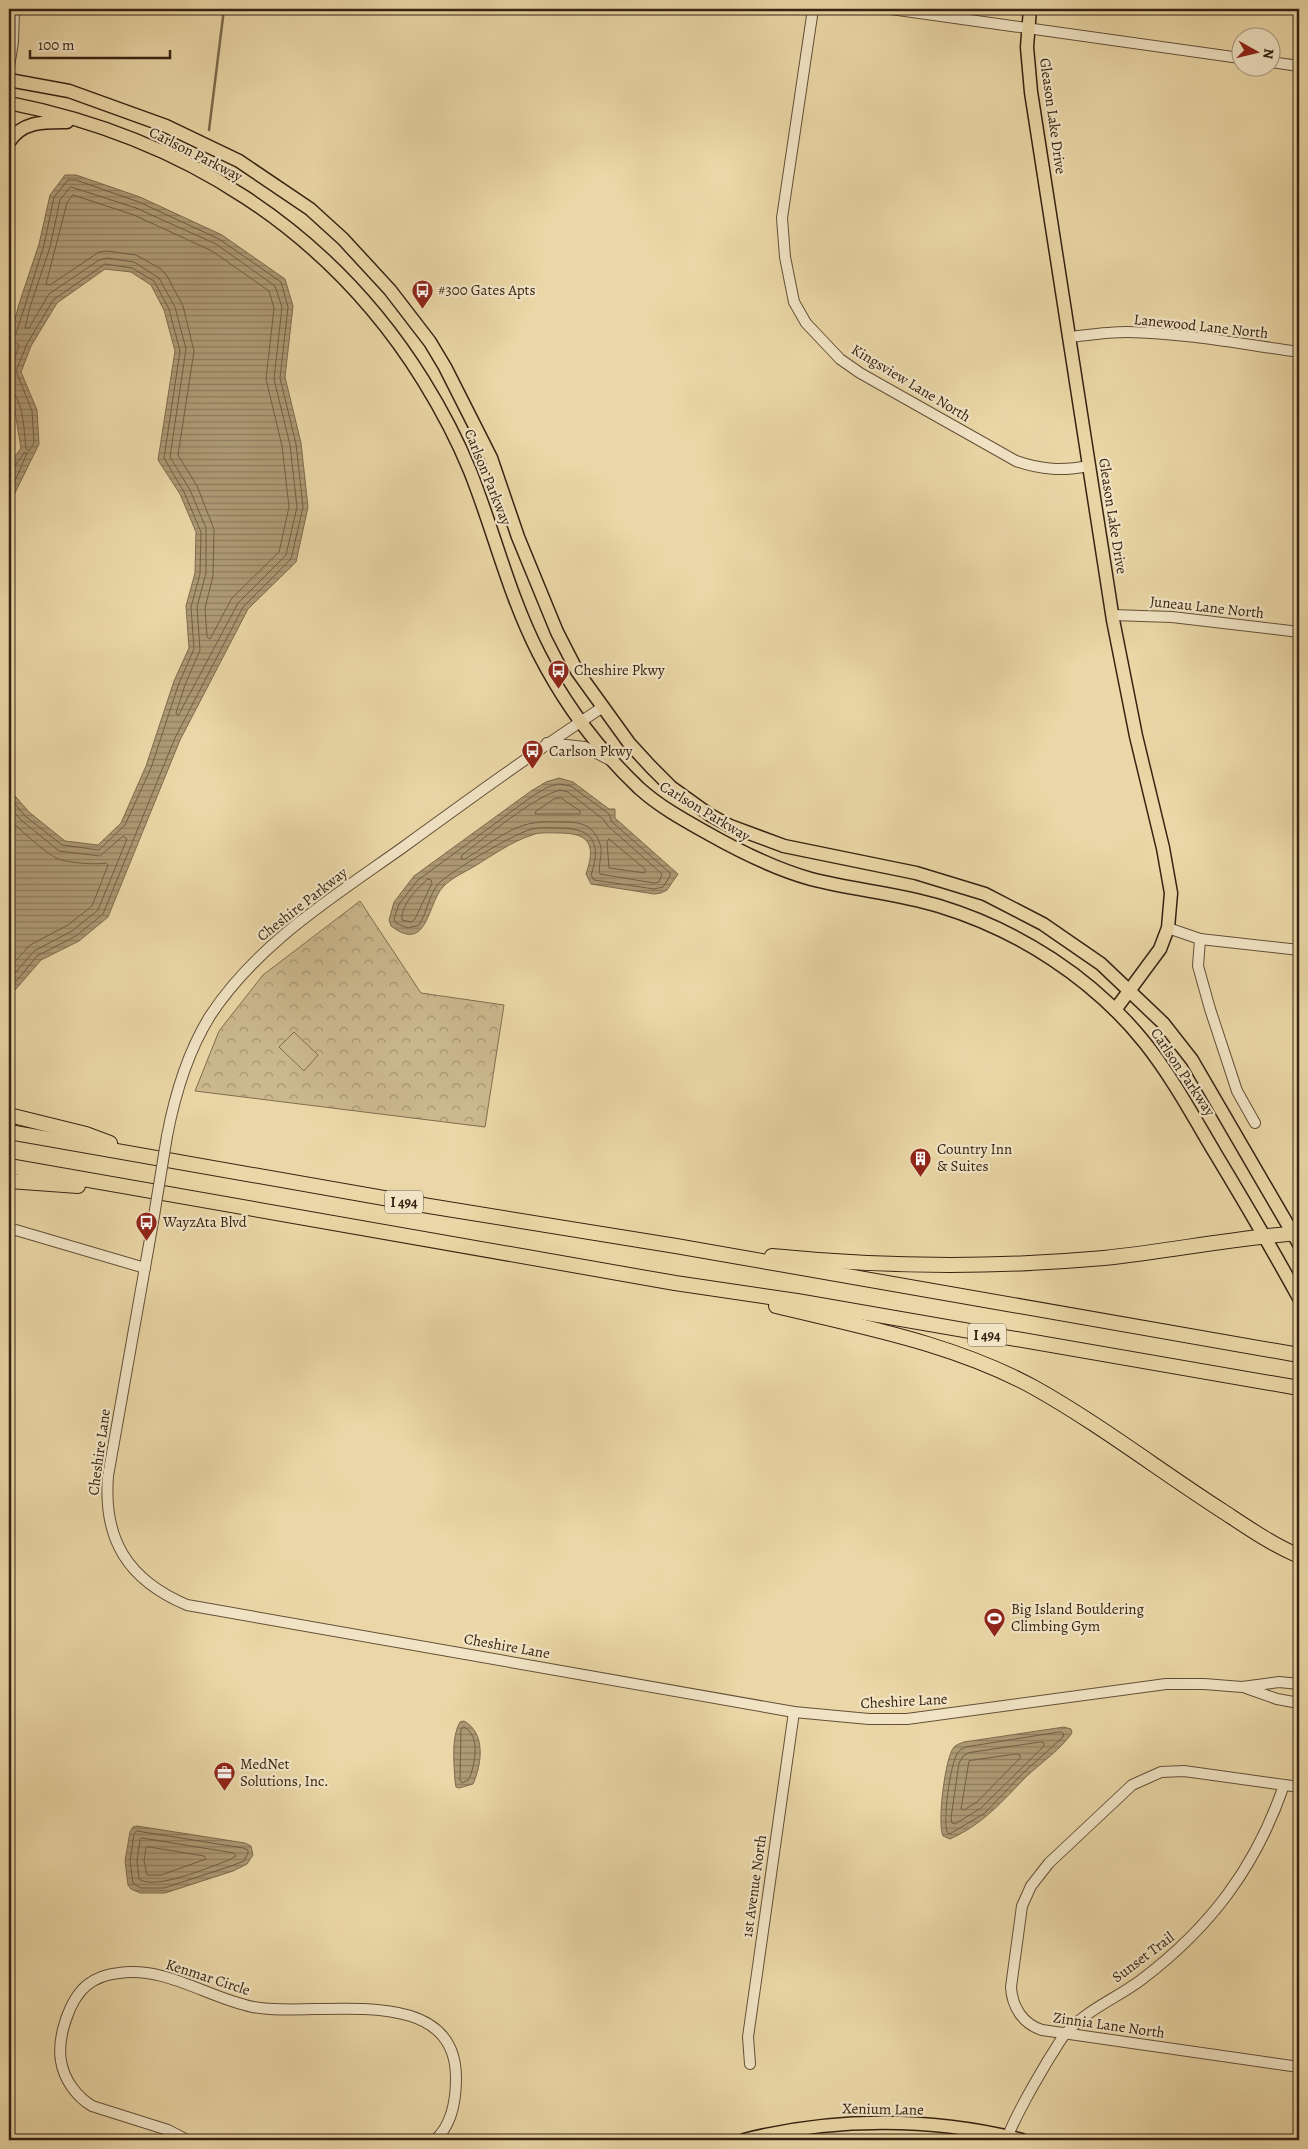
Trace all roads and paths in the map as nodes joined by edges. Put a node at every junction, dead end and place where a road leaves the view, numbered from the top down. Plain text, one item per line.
1 (14, 9) edge
2 (813, 9) edge
3 (891, 9) edge
4 (1030, 9) edge
5 (1030, 28) junction
6 (1230, 57) edge
7 (1280, 63) edge
8 (1299, 66) edge
9 (9, 67) edge
10 (9, 80) edge
11 (9, 103) edge
12 (82, 121) junction
13 (9, 142) edge
14 (1070, 337) junction
15 (1299, 352) edge
16 (1089, 466) junction
17 (1112, 615) junction
18 (1299, 632) edge
19 (603, 707) junction
20 (581, 721) junction
21 (547, 744) junction
22 (615, 762) junction
23 (1168, 928) junction
24 (1200, 939) junction
25 (1299, 950) edge
26 (1130, 990) junction
27 (1115, 1010) junction
28 (9, 1115) edge
29 (1255, 1124) dead end
30 (9, 1132) edge
31 (134, 1153) junction
32 (9, 1166) edge
33 (9, 1181) edge
34 (140, 1190) junction
35 (153, 1222) joint
36 (9, 1228) edge
37 (1265, 1237) junction
38 (1297, 1237) edge
39 (676, 1246) junction
40 (145, 1268) junction
41 (675, 1283) junction
42 (1299, 1298) edge
43 (1299, 1355) edge
44 (1299, 1388) edge
45 (1299, 1556) edge
46 (1299, 1684) edge
47 (1242, 1686) junction
48 (1299, 1703) edge
49 (794, 1712) junction
50 (1284, 1785) junction
51 (1299, 1788) edge
52 (1066, 2034) junction
53 (750, 2064) dead end
54 (1299, 2067) edge
55 (1006, 2138) edge
56 (187, 2140) edge
57 (436, 2140) edge
58 (744, 2140) edge
59 (1022, 2140) edge

1 - 9 street
2 - 16 street, Kingsview Lane North
3 - 5 street
4 - 5 main road, Gleason Lake Drive
5 - 6 street
5 - 14 main road, Gleason Lake Drive
7 - 8 street
10 - 19 main road, Carlson Parkway
11 - 12 main road, Carlson Parkway
12 - 13 main road
12 - 20 main road, Carlson Parkway
14 - 15 street, Lanewood Lane North
14 - 16 main road, Gleason Lake Drive
16 - 17 main road, Gleason Lake Drive
17 - 18 street, Juneau Lane North
17 - 23 main road, Gleason Lake Drive
19 - 20 street, Cheshire Parkway
19 - 26 main road, Carlson Parkway
20 - 21 street, Cheshire Parkway
20 - 22 main road, Carlson Parkway
21 - 22 street
21 - 35 street, Cheshire Parkway, bridge
22 - 27 main road, Carlson Parkway
23 - 24 street
23 - 26 main road, Gleason Lake Drive
24 - 25 street
24 - 29 street
26 - 27 main road, Gleason Lake Drive
26 - 38 main road, Carlson Parkway
27 - 37 main road, Carlson Parkway
28 - 31 highway
30 - 31 highway, I 494
31 - 39 highway, I 494
32 - 34 highway, I 494
33 - 34 highway
34 - 41 highway, I 494
35 - 40 street, Cheshire Lane
36 - 40 street
37 - 38 highway
37 - 39 highway
37 - 42 main road, Carlson Parkway
39 - 43 highway, I 494
40 - 49 street, Cheshire Lane
41 - 44 highway, I 494
41 - 45 highway
46 - 47 street, Cheshire Lane
47 - 48 street, Cheshire Lane
47 - 49 street, Cheshire Lane
49 - 53 street, 1st Avenue North
50 - 51 street, Zinnia Lane North
50 - 52 street, Sunset Trail
50 - 52 street, Zinnia Lane North
52 - 54 street, Zinnia Lane North
52 - 55 street, Sunset Trail
55 - 58 main road, Xenium Lane
55 - 59 main road, Xenium Lane
56 - 57 street, Kenmar Circle

